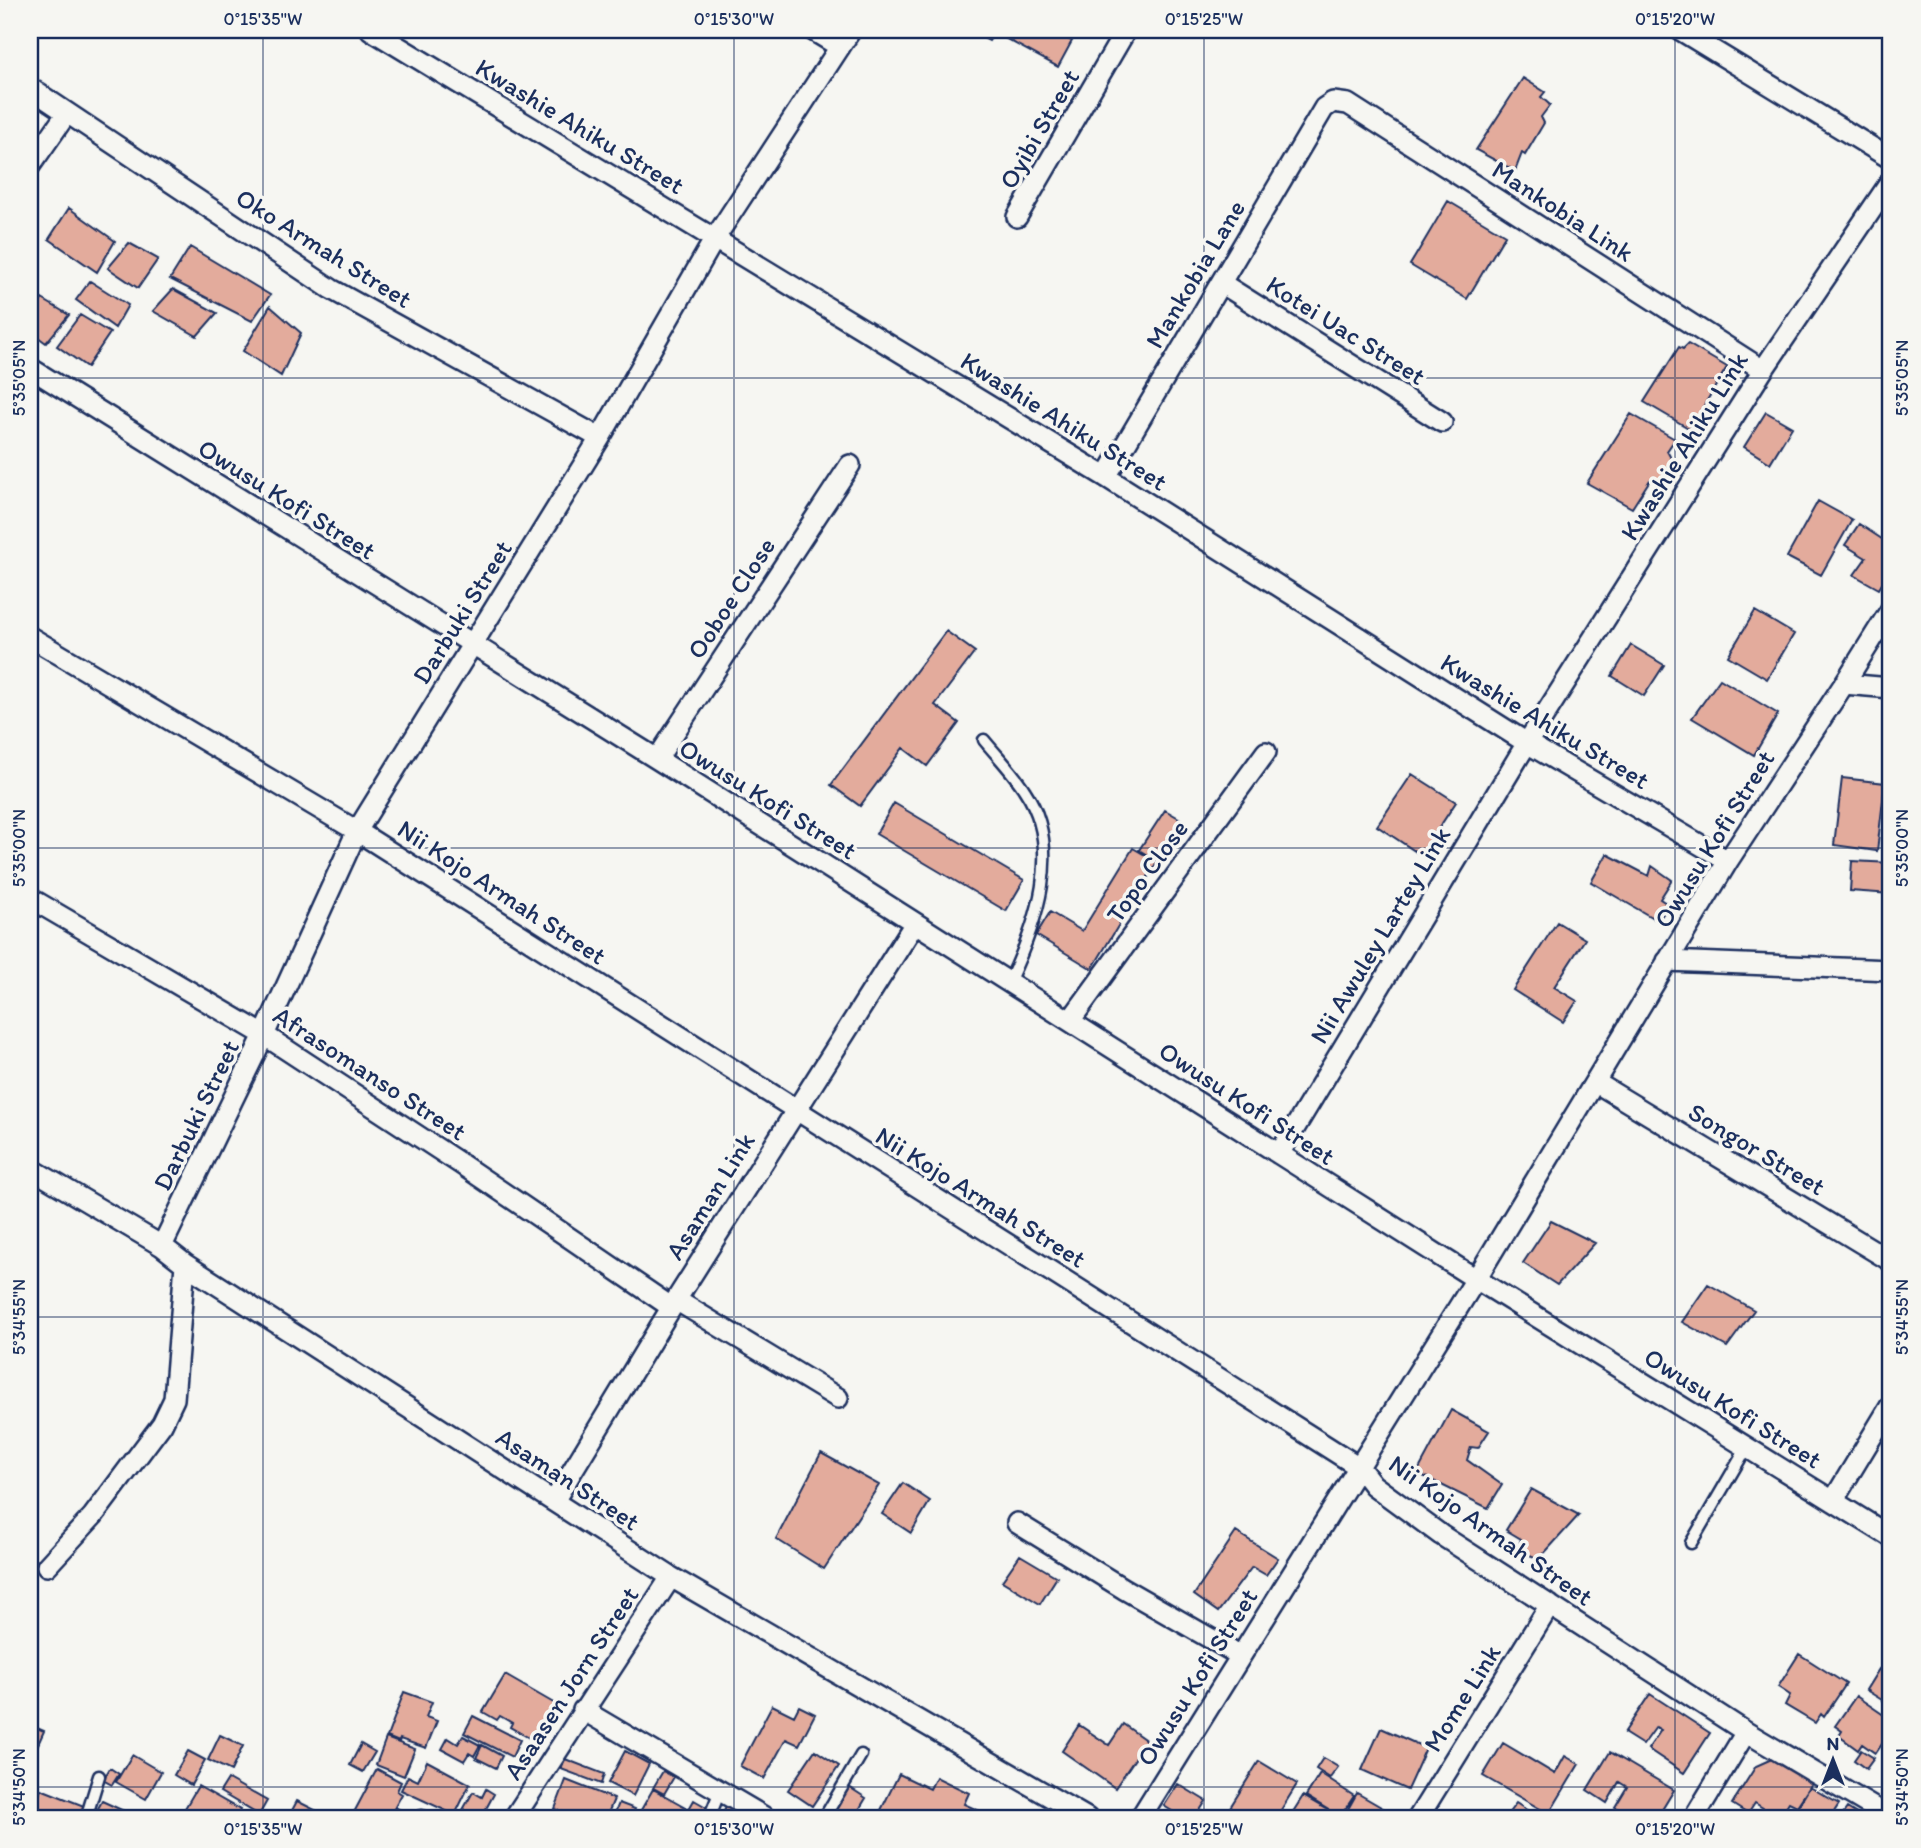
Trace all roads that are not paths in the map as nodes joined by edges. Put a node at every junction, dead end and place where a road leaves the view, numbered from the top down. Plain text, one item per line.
1 (371, 30) edge
2 (812, 30) edge
3 (851, 30) edge
4 (1126, 30) edge
5 (1680, 30) edge
6 (840, 47) junction
7 (30, 89) edge
8 (1333, 102) joint
9 (66, 113) junction
10 (1891, 159) edge
11 (30, 166) edge
12 (1891, 181) edge
13 (1017, 217) dead end
14 (715, 238) junction
15 (1221, 283) junction
16 (30, 368) edge
17 (1763, 370) junction
18 (1443, 422) dead end
19 (600, 438) junction
20 (850, 464) dead end
21 (1106, 477) junction
22 (1891, 609) edge
23 (30, 637) edge
24 (472, 646) junction
25 (1844, 684) junction
26 (1891, 688) edge
27 (984, 740) dead end
28 (1527, 743) junction
29 (1266, 752) dead end
30 (657, 760) junction
31 (357, 831) junction
32 (1728, 861) junction
33 (30, 898) edge
34 (915, 923) junction
35 (1667, 961) junction
36 (1891, 970) edge
37 (1009, 982) junction
38 (1070, 1021) junction
39 (264, 1035) junction
40 (1595, 1082) junction
41 (796, 1111) junction
42 (1279, 1154) junction
43 (30, 1168) edge
44 (162, 1245) junction
45 (1891, 1261) edge
46 (185, 1264) junction
47 (1476, 1279) junction
48 (674, 1303) junction
49 (838, 1398) dead end
50 (1891, 1405) edge
51 (1747, 1447) junction
52 (1359, 1467) junction
53 (554, 1501) junction
54 (1833, 1501) junction
55 (1017, 1522) dead end
56 (1891, 1537) edge
57 (1690, 1543) dead end
58 (47, 1566) dead end
59 (671, 1577) junction
60 (1550, 1605) junction
61 (1241, 1656) junction
62 (583, 1710) junction
63 (1746, 1732) junction
64 (861, 1755) dead end
65 (99, 1776) dead end
66 (720, 1791) junction
67 (86, 1818) edge
68 (514, 1818) edge
69 (709, 1818) edge
70 (766, 1818) edge
71 (824, 1818) edge
72 (1087, 1818) edge
73 (1140, 1818) edge
74 (1418, 1818) edge
75 (1694, 1818) edge
76 (1891, 1818) edge

1 - 14 street, Kwashie Ahiku Street
2 - 6 street
3 - 6 street, Darbuki Street
4 - 13 street, Oyibi Street
5 - 10 street
6 - 14 street, Darbuki Street
7 - 9 street, Oko Armah Street
8 - 15 street, Mankobia Lane
8 - 17 street, Mankobia Link
9 - 11 street
9 - 19 street, Oko Armah Street
12 - 17 street, Kwashie Ahiku Link
14 - 19 street, Darbuki Street
14 - 21 street, Kwashie Ahiku Street
15 - 18 street, Kotei Uac Street
15 - 21 street, Mankobia Lane
16 - 24 street, Owusu Kofi Street
17 - 28 street, Kwashie Ahiku Link
19 - 24 street, Darbuki Street
20 - 30 street, Ooboe Close
21 - 28 street, Kwashie Ahiku Street
22 - 25 street, Owusu Kofi Street
23 - 31 street, Nii Kojo Armah Street
24 - 30 street, Owusu Kofi Street
24 - 31 street, Darbuki Street
25 - 26 street
25 - 32 street, Owusu Kofi Street
27 - 37 lane
28 - 32 street, Kwashie Ahiku Street
28 - 42 street, Nii Awuley Lartey Link
29 - 38 street, Topo Close
30 - 34 street, Owusu Kofi Street
31 - 39 street, Darbuki Street
31 - 41 street, Nii Kojo Armah Street
32 - 35 street, Owusu Kofi Street
33 - 39 street, Afrasomanso Street
34 - 37 street, Owusu Kofi Street
34 - 41 street, Asaman Link
35 - 36 street
35 - 40 street, Owusu Kofi Street
37 - 38 street, Owusu Kofi Street
38 - 42 street, Owusu Kofi Street
39 - 44 street, Darbuki Street
39 - 48 street, Afrasomanso Street
40 - 45 street, Songor Street
40 - 47 street, Owusu Kofi Street
41 - 48 street, Asaman Link
41 - 52 street, Nii Kojo Armah Street
42 - 47 street, Owusu Kofi Street
43 - 44 street, Asaman Street
44 - 46 street, Asaman Street
46 - 53 street, Asaman Street
46 - 58 street
47 - 51 street, Owusu Kofi Street
47 - 52 street, Owusu Kofi Street
48 - 49 street, Afrasomanso Street
48 - 53 street, Asaman Link
50 - 54 street
51 - 54 street, Owusu Kofi Street
51 - 57 lane
52 - 60 street, Nii Kojo Armah Street
52 - 61 street, Owusu Kofi Street
53 - 59 street, Asaman Street
54 - 56 street, Owusu Kofi Street
55 - 61 street
59 - 62 street, Asaasen Jorn Street
59 - 72 street, Asaman Street
60 - 63 street, Nii Kojo Armah Street
60 - 74 street, Mome Link
61 - 73 street, Owusu Kofi Street
62 - 66 street
62 - 68 street, Asaasen Jorn Street
63 - 75 street
63 - 76 street, Nii Kojo Armah Street
64 - 71 lane
65 - 67 lane
66 - 69 lane
66 - 70 street

